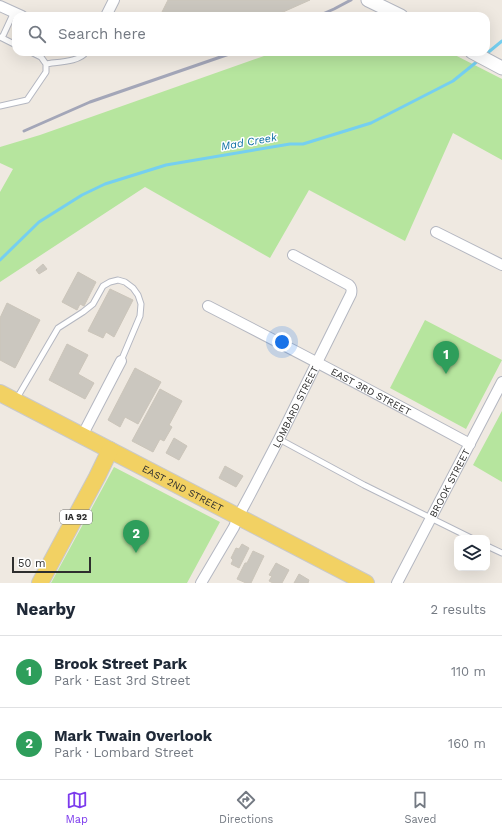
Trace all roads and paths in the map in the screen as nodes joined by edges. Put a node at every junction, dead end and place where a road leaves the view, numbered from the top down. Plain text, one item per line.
1 (114, 0) edge
2 (368, 0) edge
3 (0, 6) edge
4 (14, 12) edge
5 (108, 12) edge
6 (393, 12) edge
7 (12, 22) edge
8 (1, 37) edge
9 (12, 43) edge
10 (39, 56) edge
11 (83, 56) edge
12 (480, 56) edge
13 (46, 64) junction
14 (502, 68) edge
15 (0, 106) edge
16 (436, 232) dead end
17 (293, 255) dead end
18 (502, 265) edge
19 (208, 306) dead end
20 (121, 362) joint
21 (318, 363) junction
22 (502, 382) edge
23 (0, 393) edge
24 (15, 401) junction
25 (82, 436) junction
26 (278, 439) junction
27 (470, 444) junction
28 (110, 450) junction
29 (238, 517) junction
30 (431, 517) junction
31 (464, 535) edge
32 (490, 547) edge
33 (502, 553) edge
34 (40, 583) edge
35 (201, 583) edge
36 (366, 583) edge
37 (396, 583) edge

1 - 5 street
2 - 6 street
3 - 4 street
7 - 8 lane
8 - 9 lane
10 - 13 lane
11 - 13 lane
12 - 14 street
13 - 15 lane
16 - 18 street
17 - 21 street, LOMBARD STREET
19 - 21 street, EAST 3RD STREET
20 - 24 lane
20 - 25 street
21 - 26 street, LOMBARD STREET
21 - 27 street, EAST 3RD STREET
22 - 27 street, BROOK STREET
23 - 24 main road, EAST 2ND STREET
24 - 25 main road, EAST 2ND STREET
25 - 28 main road, EAST 2ND STREET
26 - 29 street, LOMBARD STREET
26 - 30 lane
27 - 30 street, BROOK STREET
28 - 29 main road, EAST 2ND STREET
28 - 34 main road, IA 92
29 - 35 street, LOMBARD STREET
29 - 36 main road, EAST 2ND STREET
30 - 31 lane
30 - 37 street, BROOK STREET
32 - 33 lane

